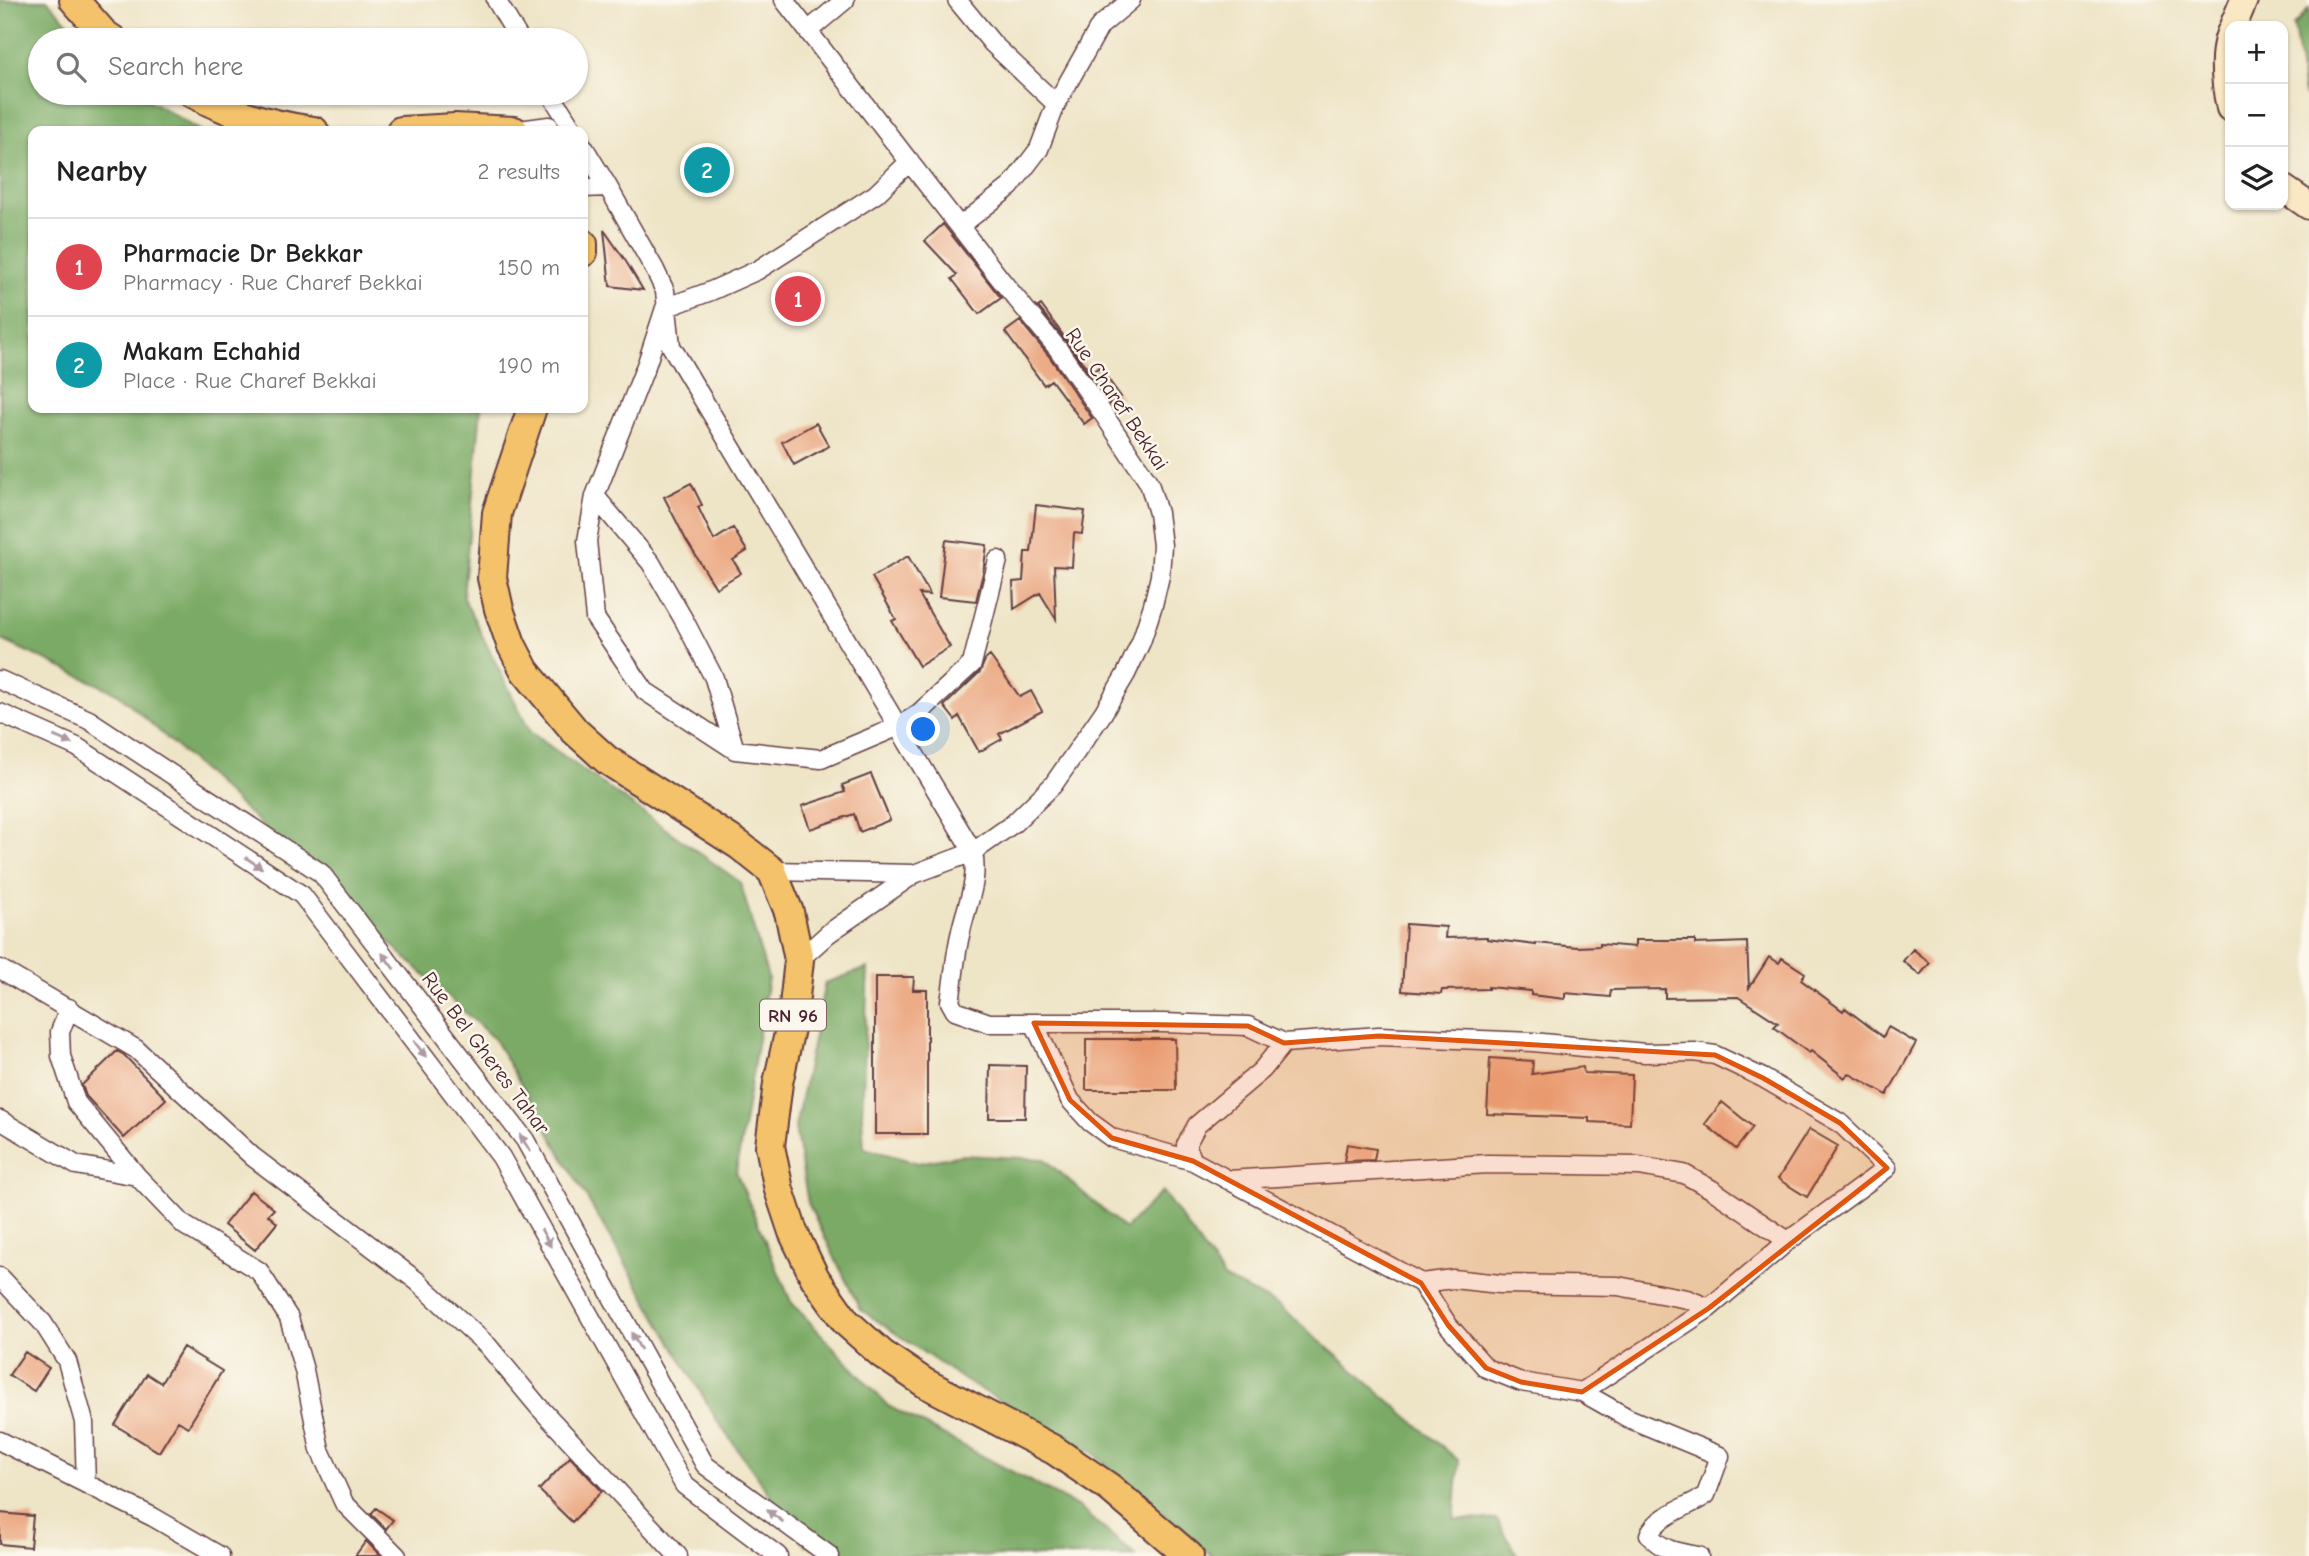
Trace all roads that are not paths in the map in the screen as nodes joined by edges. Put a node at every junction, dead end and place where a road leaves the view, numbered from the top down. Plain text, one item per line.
1 (74, 0) edge
2 (496, 0) edge
3 (784, 0) edge
4 (845, 0) edge
5 (957, 0) edge
6 (1131, 0) edge
7 (2244, 0) edge
8 (2235, 21) edge
9 (99, 28) edge
10 (513, 28) edge
11 (808, 31) junction
12 (1056, 104) junction
13 (215, 105) edge
14 (553, 105) edge
15 (558, 105) edge
16 (277, 126) edge
17 (550, 126) edge
18 (571, 126) edge
19 (588, 154) edge
20 (910, 161) junction
21 (608, 187) junction
22 (588, 188) edge
23 (2288, 191) edge
24 (2309, 206) edge
25 (960, 226) junction
26 (665, 299) junction
27 (671, 346) junction
28 (647, 363) junction
29 (530, 413) edge
30 (595, 496) junction
31 (998, 560) dead end
32 (0, 680) edge
33 (0, 713) edge
34 (897, 727) junction
35 (735, 750) junction
36 (973, 852) junction
37 (772, 871) junction
38 (896, 873) junction
39 (914, 874) junction
40 (888, 891) junction
41 (799, 960) junction
42 (0, 969) edge
43 (69, 1008) junction
44 (1034, 1023) junction
45 (1284, 1043) junction
46 (0, 1120) edge
47 (1193, 1161) junction
48 (137, 1176) junction
49 (1225, 1180) junction
50 (1788, 1241) junction
51 (0, 1277) edge
52 (1421, 1283) junction
53 (1709, 1308) junction
54 (1583, 1392) junction
55 (0, 1441) edge
56 (86, 1484) junction
57 (220, 1556) edge
58 (397, 1556) edge
59 (678, 1556) edge
60 (778, 1556) edge
61 (830, 1556) edge
62 (1189, 1556) edge
63 (1699, 1556) edge

1 - 9 main road
2 - 10 street
3 - 11 street, Rue Charef Bekkai
4 - 11 street
5 - 12 street
6 - 12 street
7 - 8 main road
11 - 20 street, Rue Charef Bekkai
12 - 25 street
13 - 16 main road
14 - 17 street
15 - 18 street
19 - 21 street
20 - 25 street, Rue Charef Bekkai
20 - 26 street
21 - 22 street
21 - 26 street
23 - 24 main road
25 - 36 street, Rue Charef Bekkai
26 - 27 street
26 - 28 street
27 - 28 street
27 - 34 street
28 - 30 street
29 - 37 main road, RN 96
30 - 35 street
30 - 35 street
31 - 34 street
61 -> 32 street, Rue Bel Gheres Tahar
33 -> 60 street
34 - 35 street
34 - 36 street
36 - 39 street, Rue Charef Bekkai
36 - 44 street
37 - 38 street, Rue Charef Bekkai
37 - 41 main road, RN 96
38 - 39 street, Rue Charef Bekkai
38 - 40 street
39 - 40 street
40 - 41 street
41 - 62 main road, RN 96
42 - 43 street
43 - 48 street
43 - 59 street
44 - 45 street
44 - 47 street
45 - 47 street
45 - 50 street
46 - 48 street
47 - 49 street
48 - 58 street
49 - 50 street
49 - 52 street
50 - 53 street
51 - 56 street
52 - 53 street
52 - 54 street
53 - 54 street
54 - 63 street
55 - 56 street
56 - 57 street

